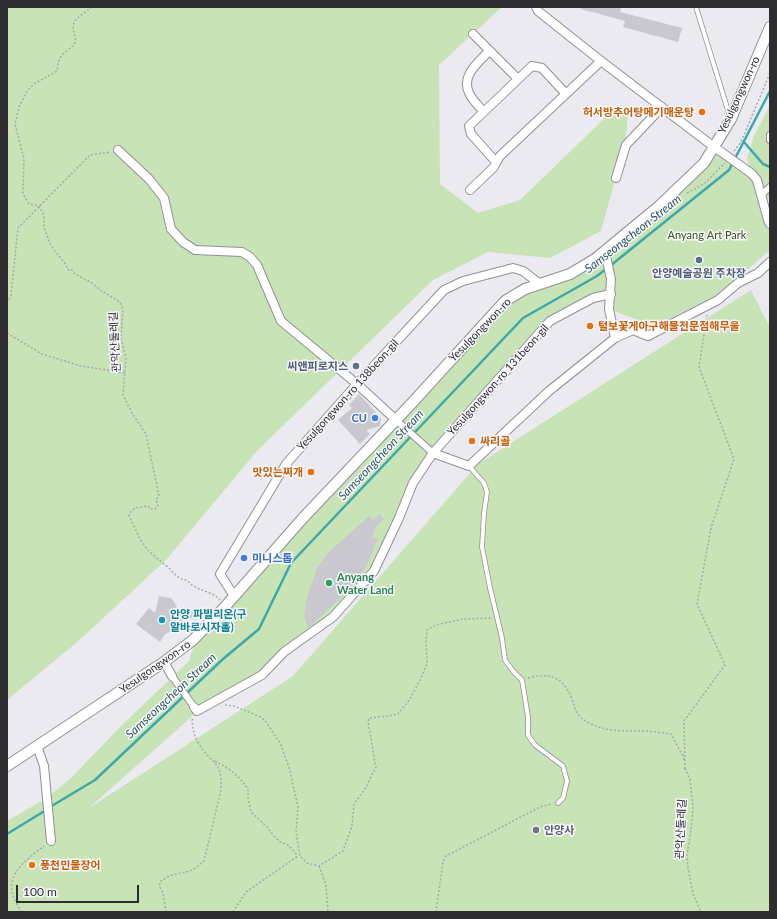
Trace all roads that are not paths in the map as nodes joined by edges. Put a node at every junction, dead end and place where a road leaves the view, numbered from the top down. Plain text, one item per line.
1 (536, 7) edge
2 (696, 7) edge
3 (770, 27) edge
4 (473, 34) dead end
5 (489, 51) junction
6 (601, 61) junction
7 (518, 79) junction
8 (566, 94) junction
9 (662, 107) junction
10 (483, 111) junction
11 (731, 119) junction
12 (770, 135) edge
13 (770, 140) edge
14 (717, 149) junction
15 (118, 150) road end
16 (496, 162) junction
17 (616, 178) dead end
18 (770, 186) edge
19 (470, 190) dead end
20 (761, 195) junction
21 (770, 224) edge
22 (606, 255) junction
23 (770, 262) edge
24 (540, 284) junction
25 (610, 294) junction
26 (615, 338) junction
27 (357, 384) junction
28 (399, 423) junction
29 (429, 450) junction
30 (469, 466) junction
31 (234, 596) junction
32 (164, 662) junction
33 (172, 676) joint
34 (195, 709) joint
35 (37, 746) junction
36 (7, 766) edge
37 (558, 803) road end
38 (50, 838) road end

1 - 6 street
2 - 11 lane
3 - 11 street, Yesulgongwon-ro
4 - 5 street
5 - 7 street
5 - 10 street
6 - 8 street
6 - 9 street
7 - 8 street
7 - 10 street
8 - 16 street
9 - 14 street
9 - 17 street
10 - 16 street
11 - 14 street, Yesulgongwon-ro
12 - 13 street
14 - 20 street, bridge
14 - 22 street, Yesulgongwon-ro
15 - 27 street
16 - 19 street
18 - 20 street
20 - 21 street
22 - 24 street, Yesulgongwon-ro
22 - 25 street
23 - 26 street
24 - 27 street, Yesulgongwon-ro 138beon-gil
24 - 28 street, Yesulgongwon-ro
25 - 26 street
25 - 29 street, Yesulgongwon-ro 131beon-gil
26 - 30 street
27 - 28 street
27 - 31 street, Yesulgongwon-ro 138beon-gil
28 - 29 street
28 - 31 street, Yesulgongwon-ro
29 - 30 street
29 - 34 street
30 - 37 lane
31 - 32 street, Yesulgongwon-ro
32 - 33 street
32 - 35 street, Yesulgongwon-ro
33 - 34 street
35 - 36 street, Yesulgongwon-ro
35 - 38 street

